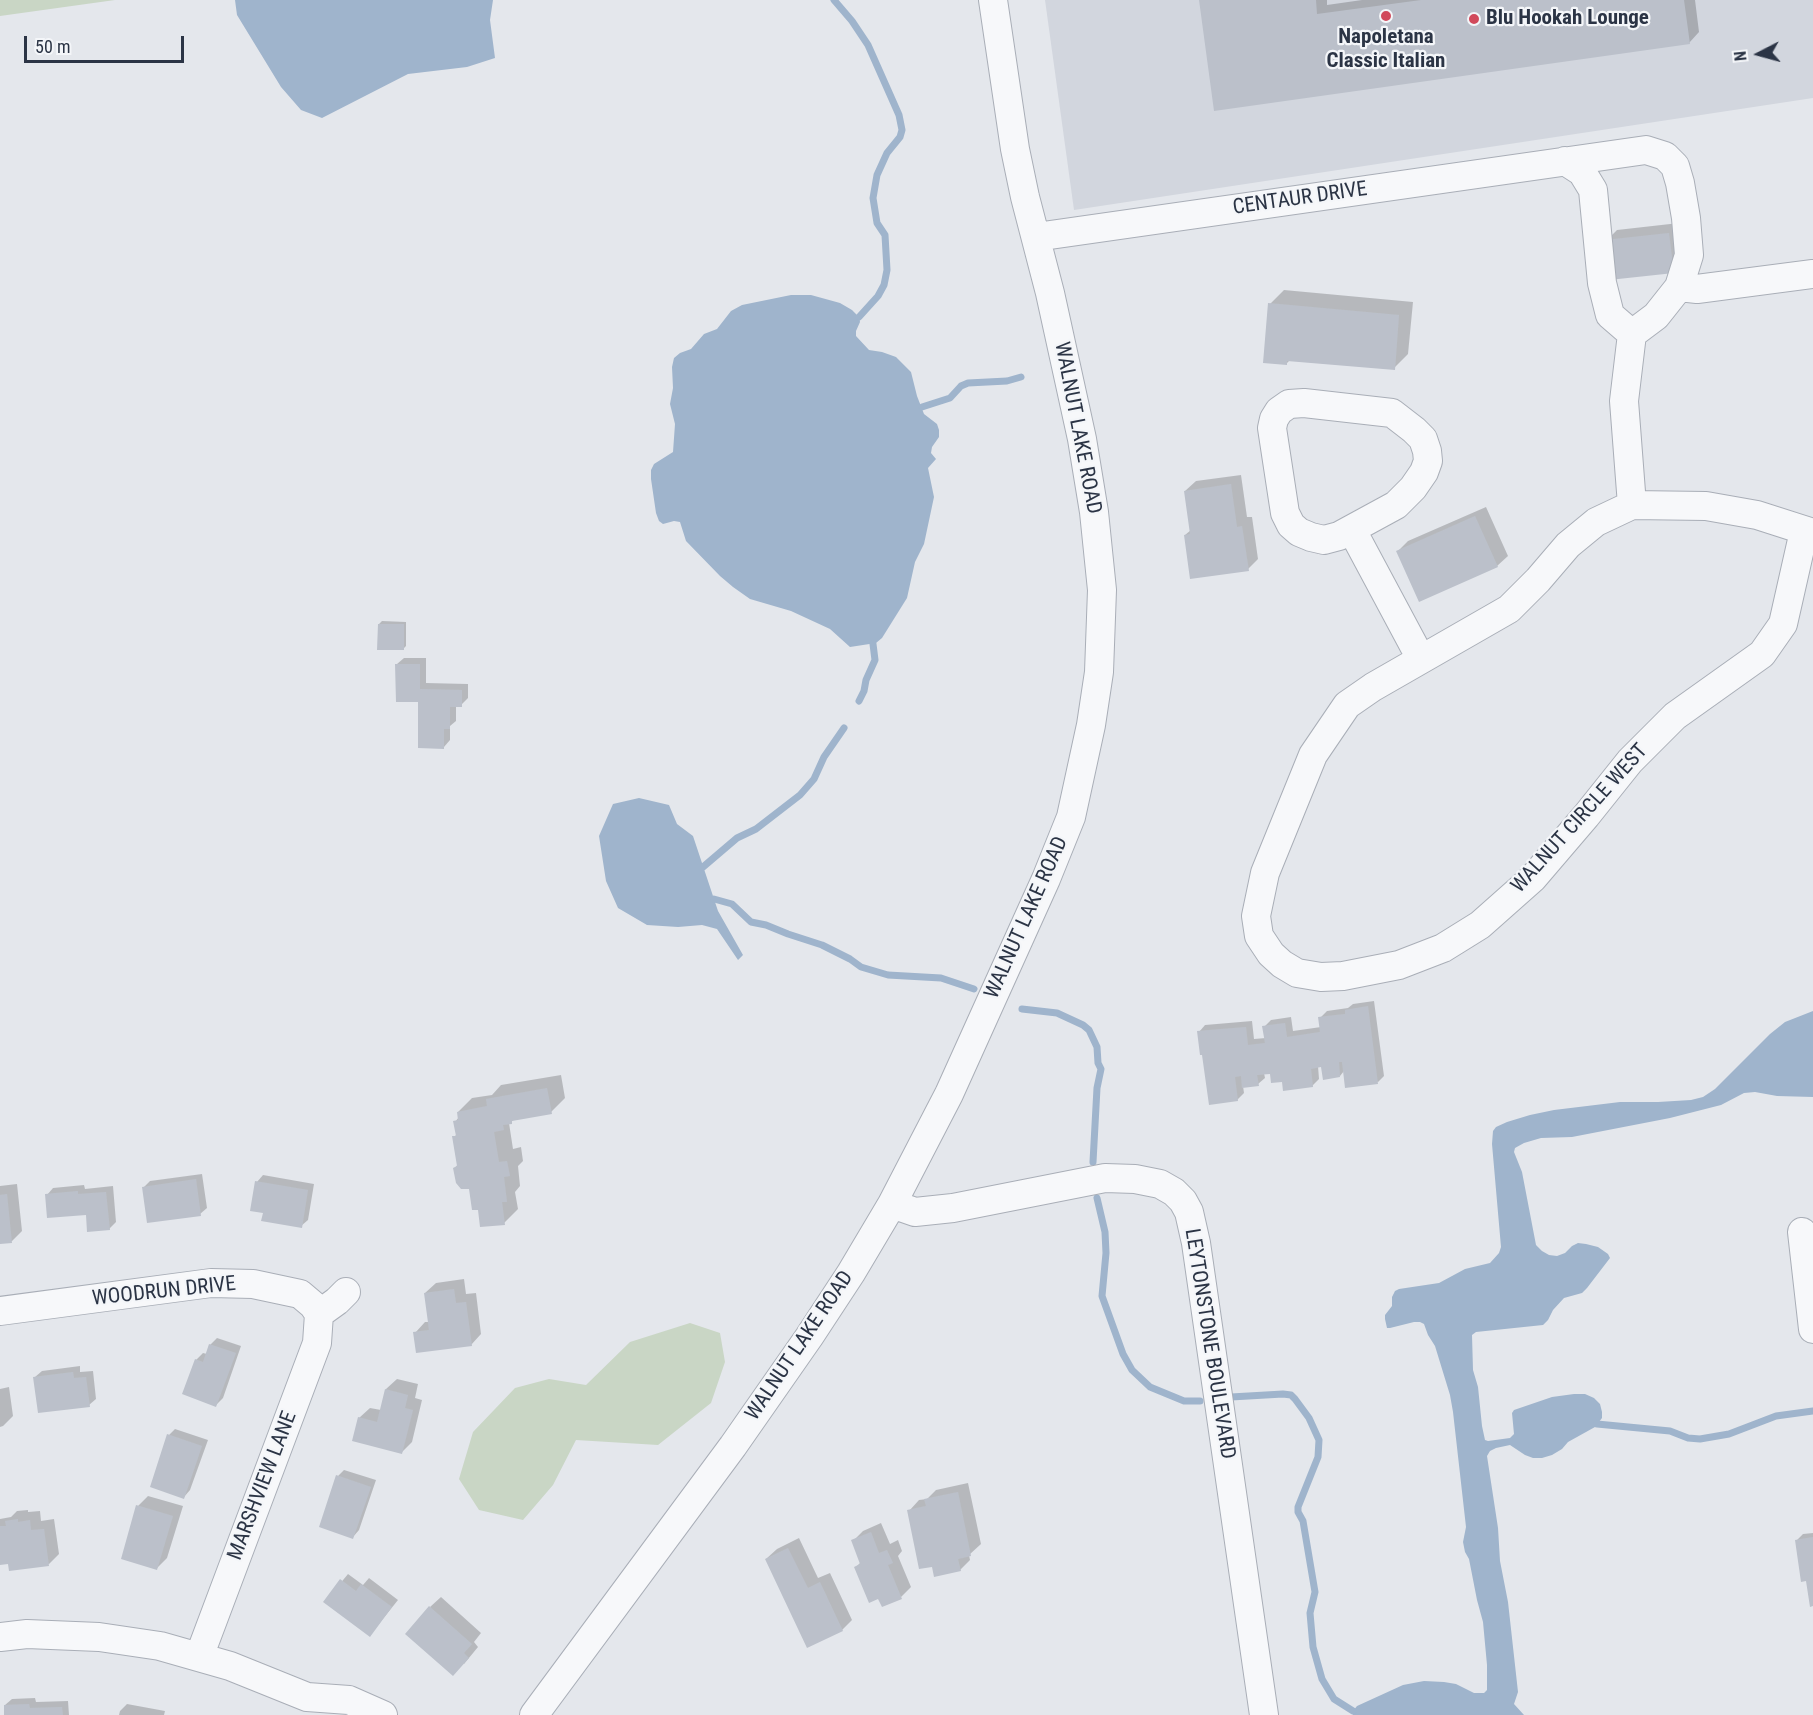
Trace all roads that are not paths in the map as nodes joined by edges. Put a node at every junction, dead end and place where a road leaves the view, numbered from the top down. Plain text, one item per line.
1 (993, 0) edge
2 (1565, 161) junction
3 (1036, 237) junction
4 (1813, 274) edge
5 (1679, 287) junction
6 (1632, 334) junction
7 (1632, 505) junction
8 (1352, 531) junction
9 (1808, 532) edge
10 (1421, 659) junction
11 (892, 1204) junction
12 (1802, 1232) dead end
13 (346, 1292) dead end
14 (0, 1311) edge
15 (319, 1314) junction
16 (1813, 1329) edge
17 (0, 1637) edge
18 (199, 1657) junction
19 (314, 1706) edge
20 (383, 1715) edge
21 (534, 1715) edge
22 (1264, 1715) edge

1 - 3 street, WALNUT LAKE ROAD
2 - 3 street, CENTAUR DRIVE
2 - 5 street, CENTAUR DRIVE
2 - 6 street
3 - 11 street, WALNUT LAKE ROAD
4 - 5 street
5 - 6 street
6 - 7 street
7 - 9 street
7 - 10 street
8 - 8 street
8 - 10 street
9 - 10 street, WALNUT CIRCLE WEST
11 - 21 street, WALNUT LAKE ROAD
11 - 22 street, LEYTONSTONE BOULEVARD
12 - 16 street
13 - 15 street
14 - 15 street, WOODRUN DRIVE
15 - 18 street, MARSHVIEW LANE
17 - 18 street
18 - 19 street
19 - 20 street

